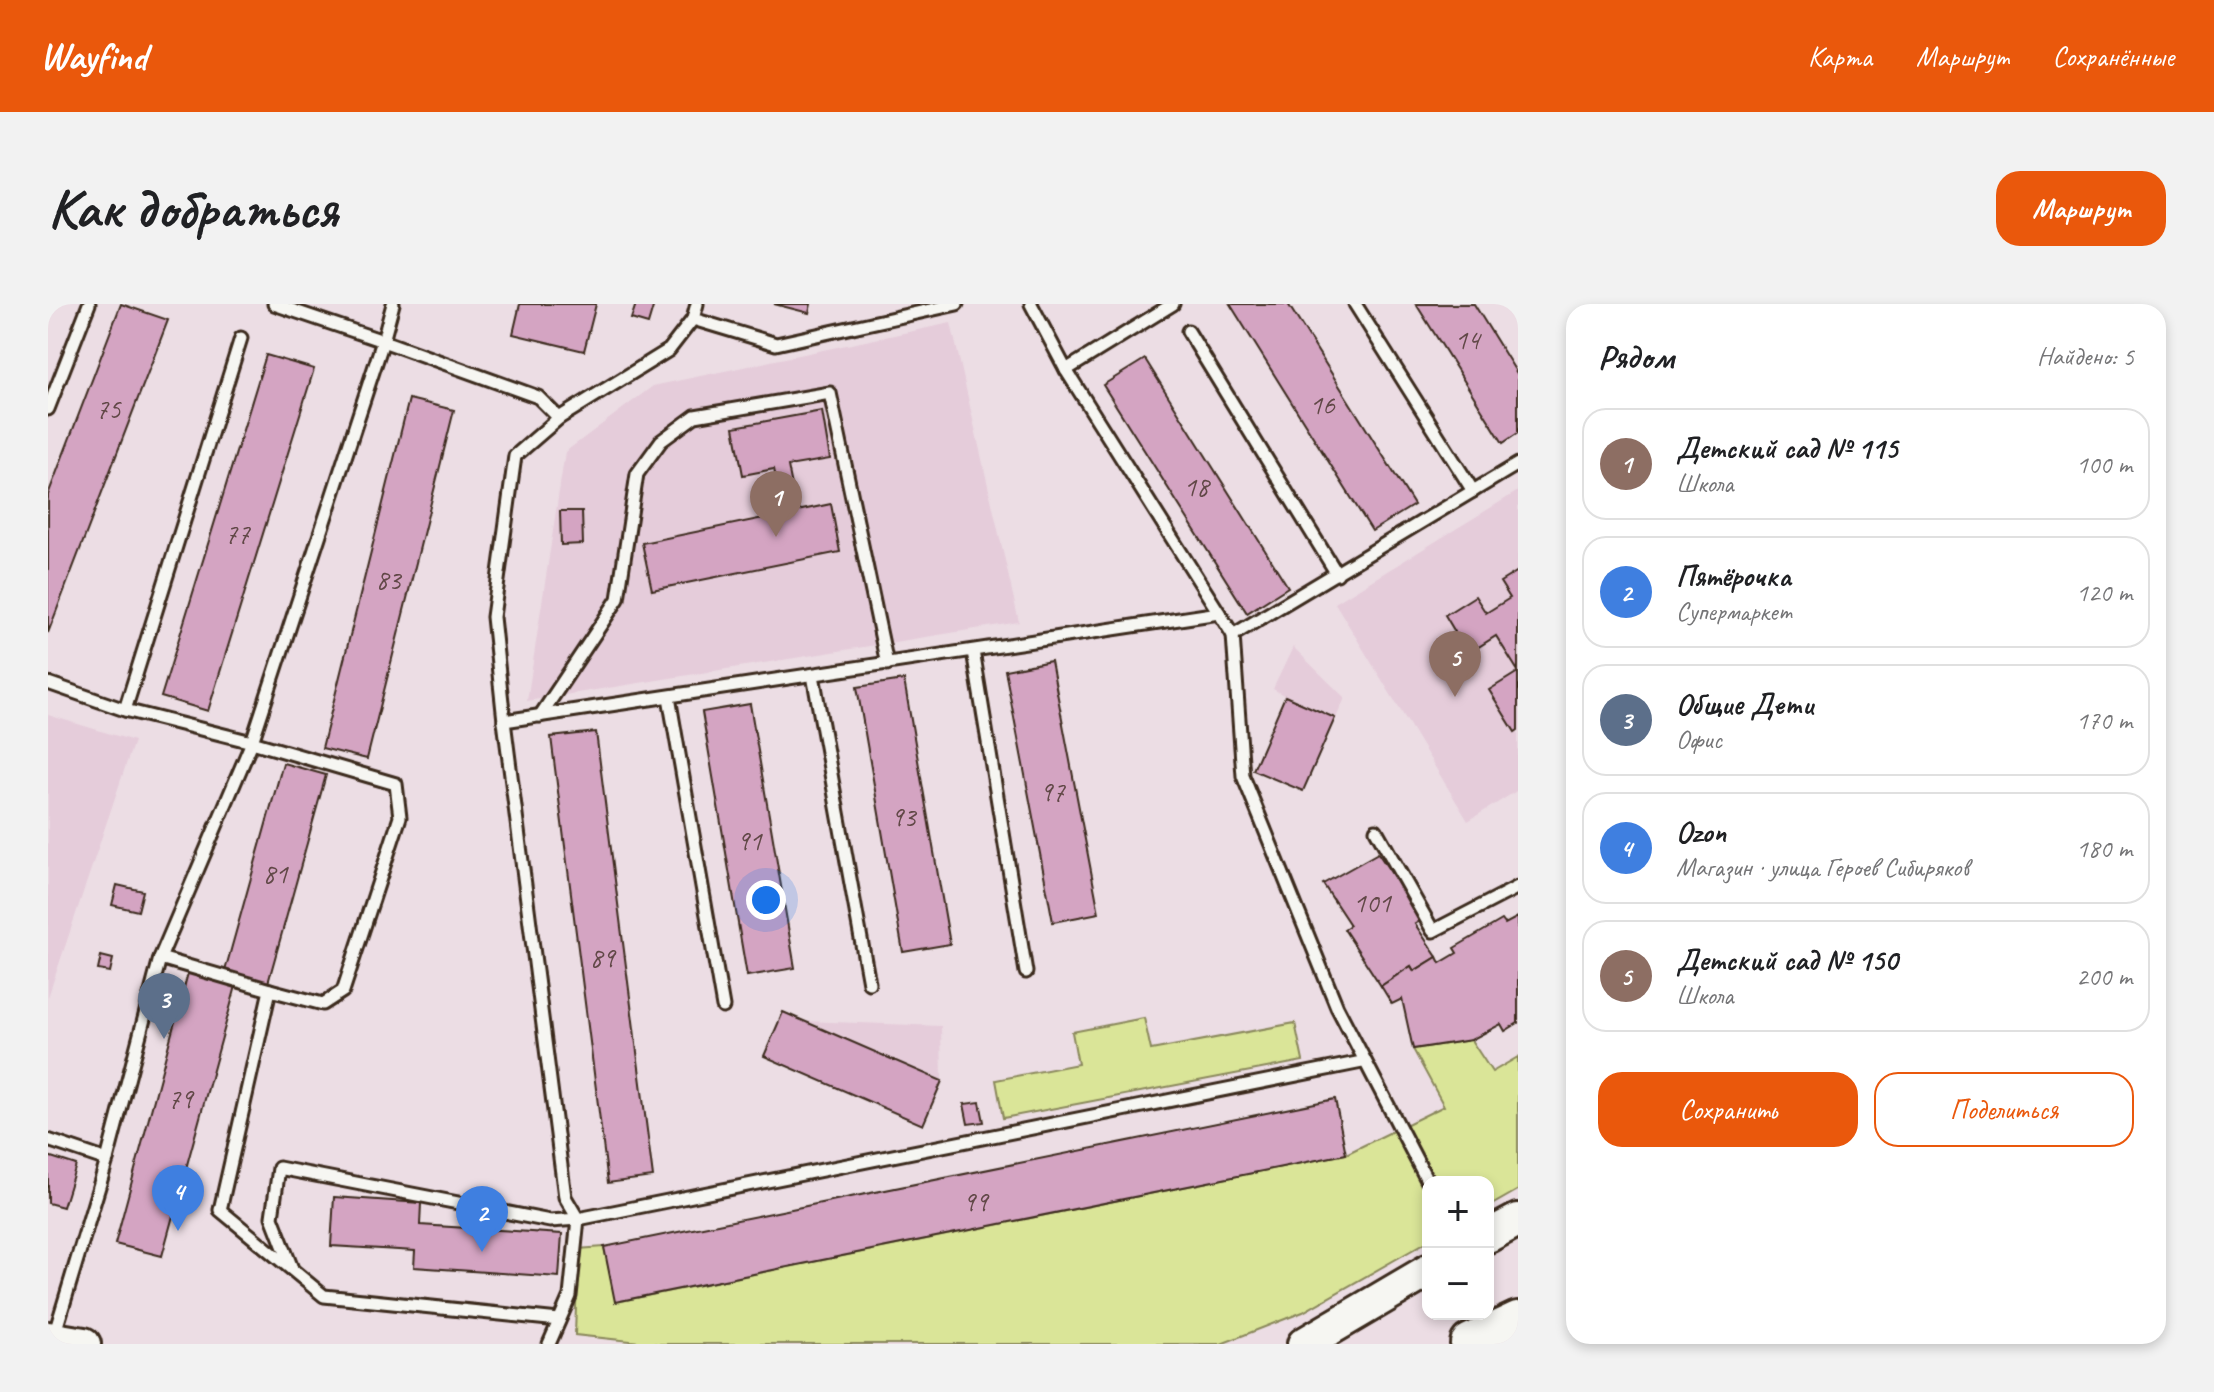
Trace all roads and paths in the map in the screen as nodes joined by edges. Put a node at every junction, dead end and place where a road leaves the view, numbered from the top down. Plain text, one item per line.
1 (89, 304) edge
2 (274, 304) edge
3 (393, 304) edge
4 (697, 304) edge
5 (893, 304) edge
6 (957, 304) edge
7 (1031, 304) edge
8 (1173, 304) edge
9 (1355, 304) edge
10 (693, 319) junction
11 (890, 319) junction
12 (1188, 331) dead end
13 (241, 338) dead end
14 (383, 341) junction
15 (1066, 370) junction
16 (48, 409) edge
17 (559, 418) junction
18 (1518, 464) edge
19 (1473, 491) junction
20 (1337, 574) junction
21 (1219, 613) junction
22 (1233, 635) junction
23 (973, 651) junction
24 (887, 664) junction
25 (813, 675) junction
26 (48, 683) edge
27 (669, 697) junction
28 (125, 710) junction
29 (540, 716) junction
30 (504, 721) junction
31 (252, 742) junction
32 (1376, 830) dead end
33 (1518, 887) edge
34 (160, 958) junction
35 (1026, 972) dead end
36 (869, 983) dead end
37 (270, 990) junction
38 (723, 1007) dead end
39 (1362, 1062) junction
40 (48, 1140) edge
41 (107, 1160) junction
42 (1425, 1176) edge
43 (578, 1219) junction
44 (1518, 1220) edge
45 (1494, 1233) edge
46 (293, 1270) junction
47 (1422, 1275) edge
48 (559, 1320) junction
49 (1518, 1322) edge
50 (62, 1340) edge
51 (549, 1344) edge
52 (1304, 1344) edge
53 (1471, 1344) edge

1 - 16 lane
2 - 14 lane
3 - 14 lane
4 - 10 lane
5 - 11 lane
6 - 11 lane
7 - 15 lane
8 - 15 lane
9 - 19 lane
10 - 11 lane
10 - 17 lane
12 - 20 lane
13 - 28 lane
14 - 17 lane
14 - 31 lane
15 - 21 lane
17 - 30 lane
18 - 19 lane
19 - 20 lane
20 - 22 lane
21 - 22 lane
21 - 23 lane
22 - 39 lane
23 - 24 lane
23 - 35 lane
24 - 25 lane
24 - 29 lane
25 - 27 lane
25 - 36 lane
26 - 28 lane
27 - 29 lane
27 - 38 lane
28 - 31 lane
29 - 30 lane
30 - 43 lane
31 - 34 lane
31 - 37 lane
32 - 33 lane
34 - 37 lane
34 - 41 lane
37 - 46 lane
39 - 42 lane
39 - 43 lane
40 - 41 lane
41 - 50 lane
43 - 46 lane
43 - 48 lane
44 - 45 street
46 - 48 lane
47 - 52 street
48 - 51 lane
49 - 53 highway

